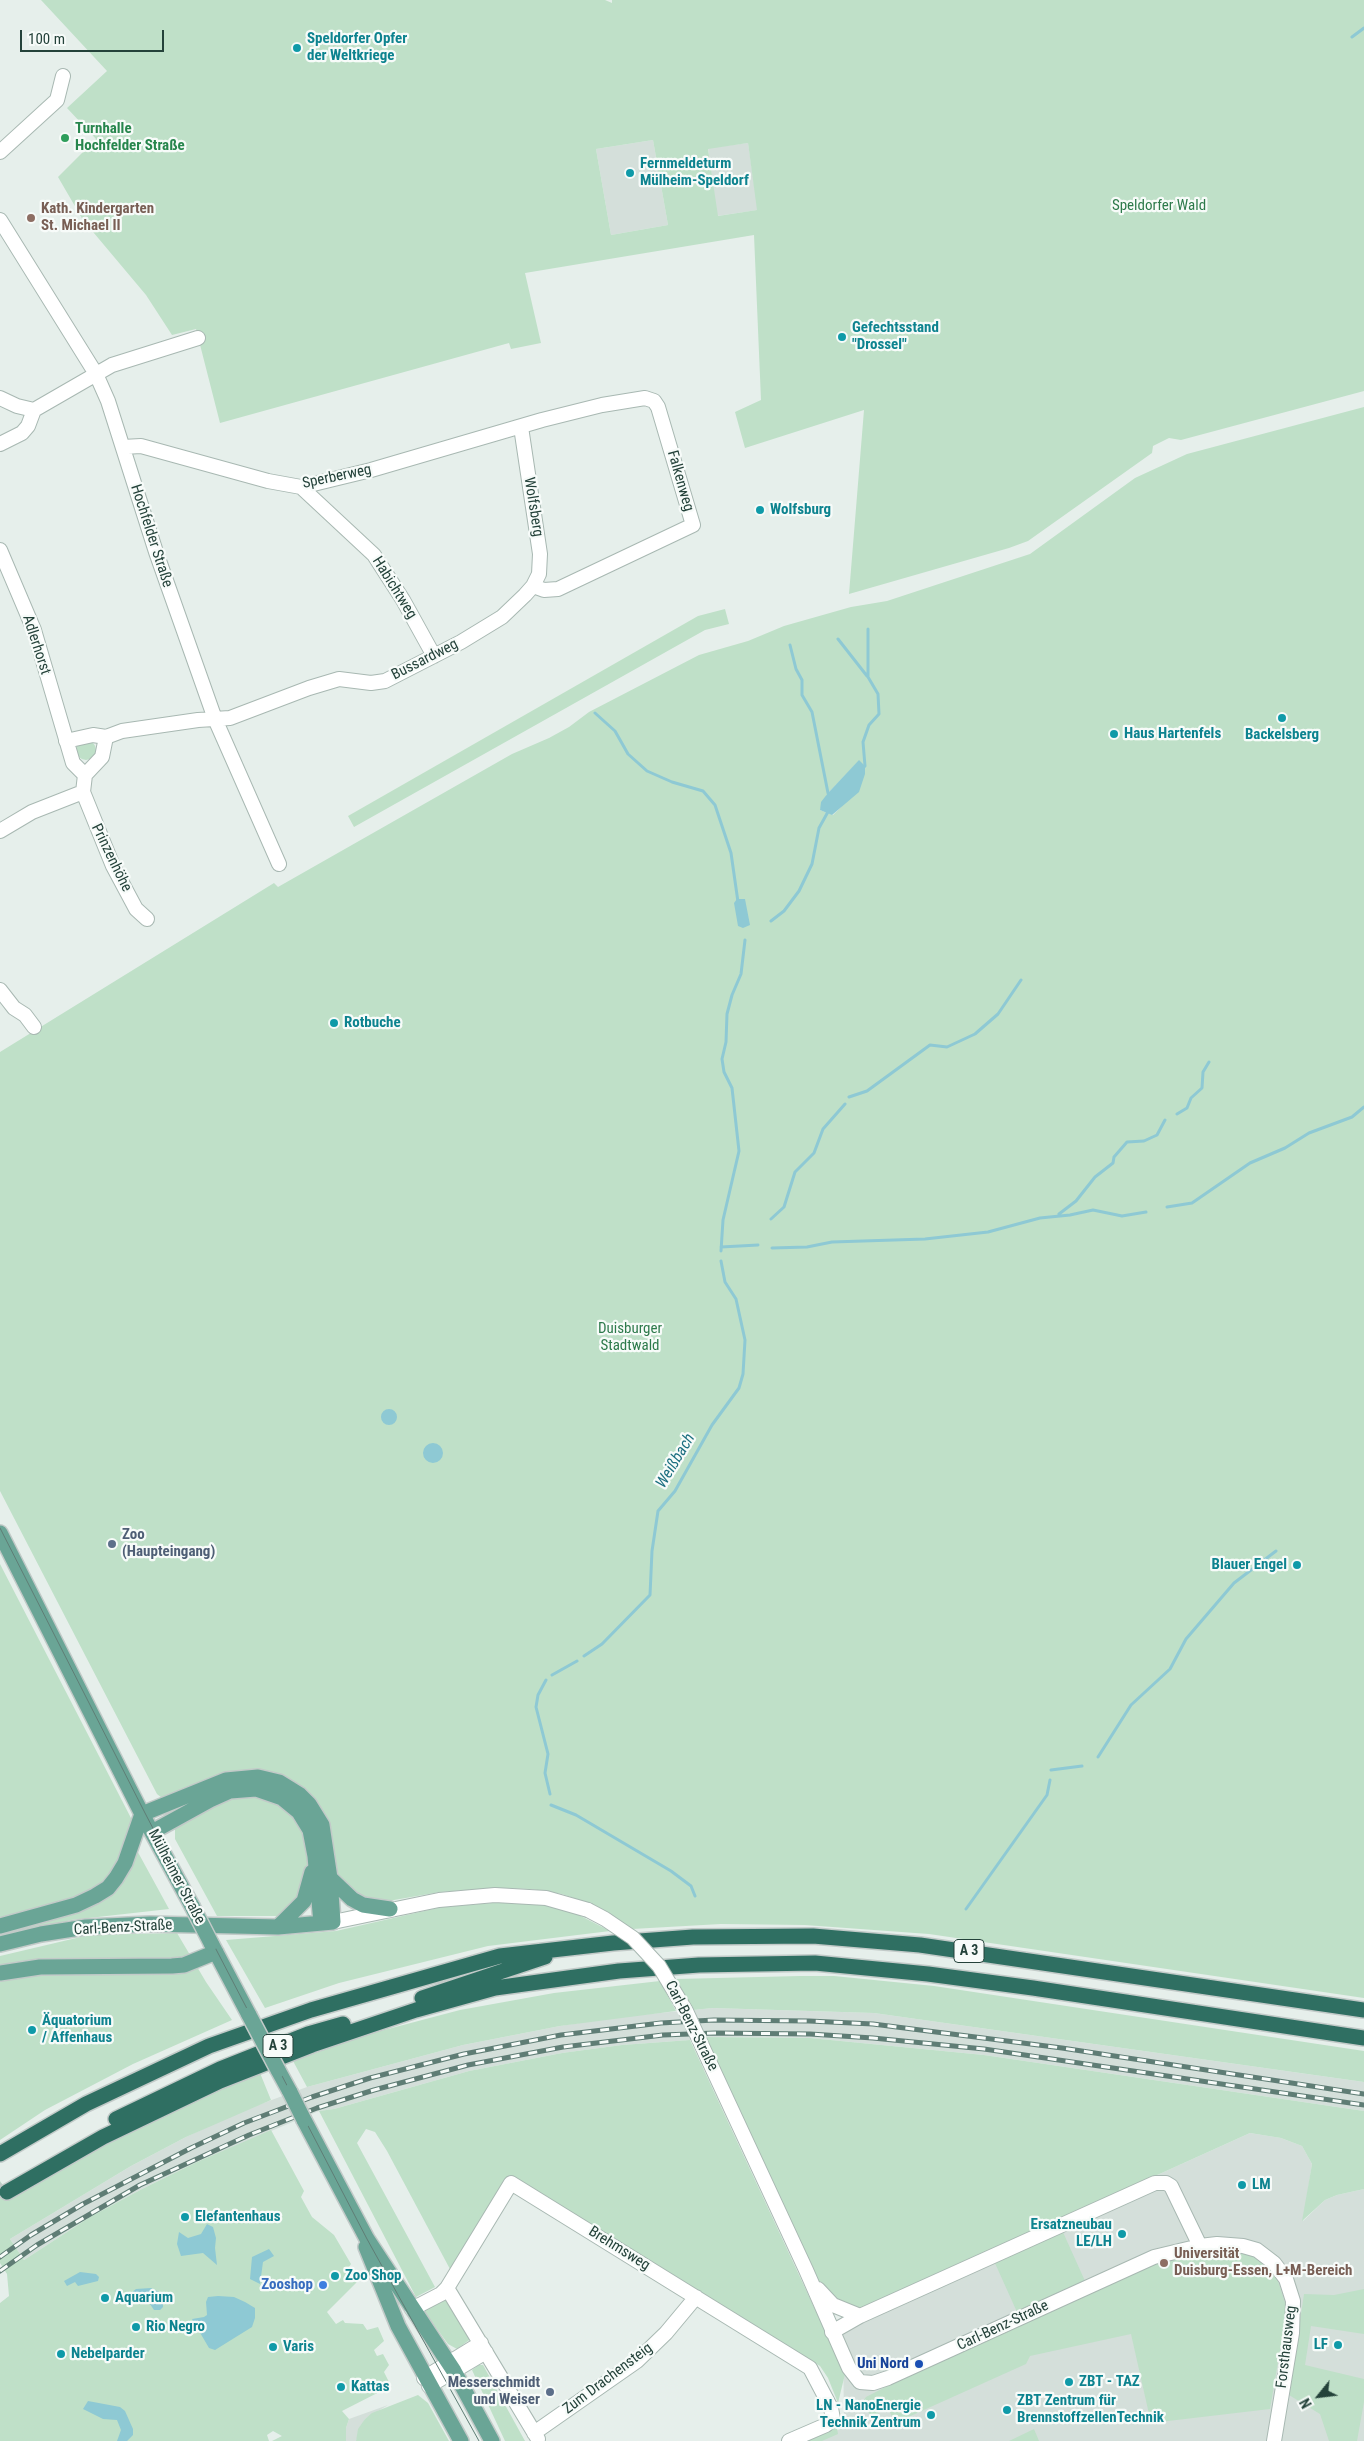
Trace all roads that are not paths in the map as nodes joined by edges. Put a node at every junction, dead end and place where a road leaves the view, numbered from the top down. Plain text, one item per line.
1 (63, 76) dead end
2 (0, 152) edge
3 (0, 220) edge
4 (198, 338) dead end
5 (96, 374) junction
6 (0, 398) edge
7 (34, 410) junction
8 (521, 428) junction
9 (0, 444) edge
10 (123, 446) junction
11 (301, 487) junction
12 (0, 550) edge
13 (533, 586) junction
14 (434, 656) junction
15 (214, 719) junction
16 (106, 737) junction
17 (66, 741) junction
18 (85, 775) junction
19 (83, 792) junction
20 (0, 831) edge
21 (279, 864) dead end
22 (148, 919) dead end
23 (0, 990) edge
24 (34, 1027) dead end
25 (0, 1533) edge
26 (142, 1814) junction
27 (152, 1832) junction
28 (315, 1856) junction
29 (330, 1878) junction
30 (390, 1909) junction
31 (327, 1923) junction
32 (0, 1926) edge
33 (278, 1927) junction
34 (0, 1944) edge
35 (214, 1948) junction
36 (570, 1948) junction
37 (0, 1973) edge
38 (1364, 2010) edge
39 (1364, 2038) edge
40 (0, 2154) edge
41 (356, 2220) junction
42 (1200, 2246) junction
43 (1270, 2260) joint
44 (806, 2270) junction
45 (447, 2288) junction
46 (696, 2297) junction
47 (412, 2309) junction
48 (860, 2316) junction
49 (832, 2332) junction
50 (483, 2348) junction
51 (451, 2367) junction
52 (427, 2382) junction
53 (537, 2437) edge
54 (461, 2441) edge
55 (492, 2441) edge
56 (789, 2441) edge
57 (1274, 2441) edge

1 - 2 street
3 - 5 street, Hochfelder Straße
4 - 5 street
5 - 7 street
5 - 10 street, Hochfelder Straße
6 - 7 street
7 - 9 street
8 - 11 street, Sperberweg
8 - 13 street, Wolfsberg
8 - 13 street, Falkenweg
10 - 11 street, Sperberweg
10 - 15 street, Hochfelder Straße
11 - 14 street, Habichtweg
12 - 17 street, Adlerhorst
13 - 14 street, Bussardweg
14 - 15 street, Bussardweg
15 - 16 street
15 - 21 street, Hochfelder Straße
16 - 17 street
16 - 18 street
17 - 18 street
18 - 19 street, Prinzenhöhe
19 - 20 street
19 - 22 street, Prinzenhöhe
23 - 24 street
25 - 26 main road, Mülheimer Straße
26 - 27 main road, Mülheimer Straße
26 - 29 main road
26 - 32 main road, Carl-Benz-Straße
27 - 28 main road
27 - 35 main road, Mülheimer Straße, bridge
28 - 31 main road
28 - 33 main road
29 - 30 main road
29 - 31 main road
30 - 31 street, Carl-Benz-Straße
30 - 44 street, Carl-Benz-Straße, bridge
31 - 33 main road, Carl-Benz-Straße
33 - 34 main road, Carl-Benz-Straße
35 - 37 main road
35 - 41 main road, Mülheimer Straße, bridge
36 - 38 highway, A 3
36 - 39 highway, A 3
36 - 40 highway
41 - 47 main road, Mülheimer Straße
41 - 52 main road, Mülheimer Straße
42 - 43 street, Carl-Benz-Straße
42 - 48 street
42 - 49 street, Carl-Benz-Straße
43 - 57 street, Forsthausweg
44 - 48 street, Carl-Benz-Straße
44 - 49 street, Carl-Benz-Straße
45 - 46 street, Brehmsweg
45 - 47 street, Brehmsweg
45 - 50 street
46 - 53 street, Zum Drachensteig
46 - 56 street, Brehmsweg
47 - 51 main road, Mülheimer Straße
48 - 49 street
50 - 51 street
50 - 53 street
51 - 52 street
51 - 55 main road, Mülheimer Straße
52 - 54 main road, Mülheimer Straße

